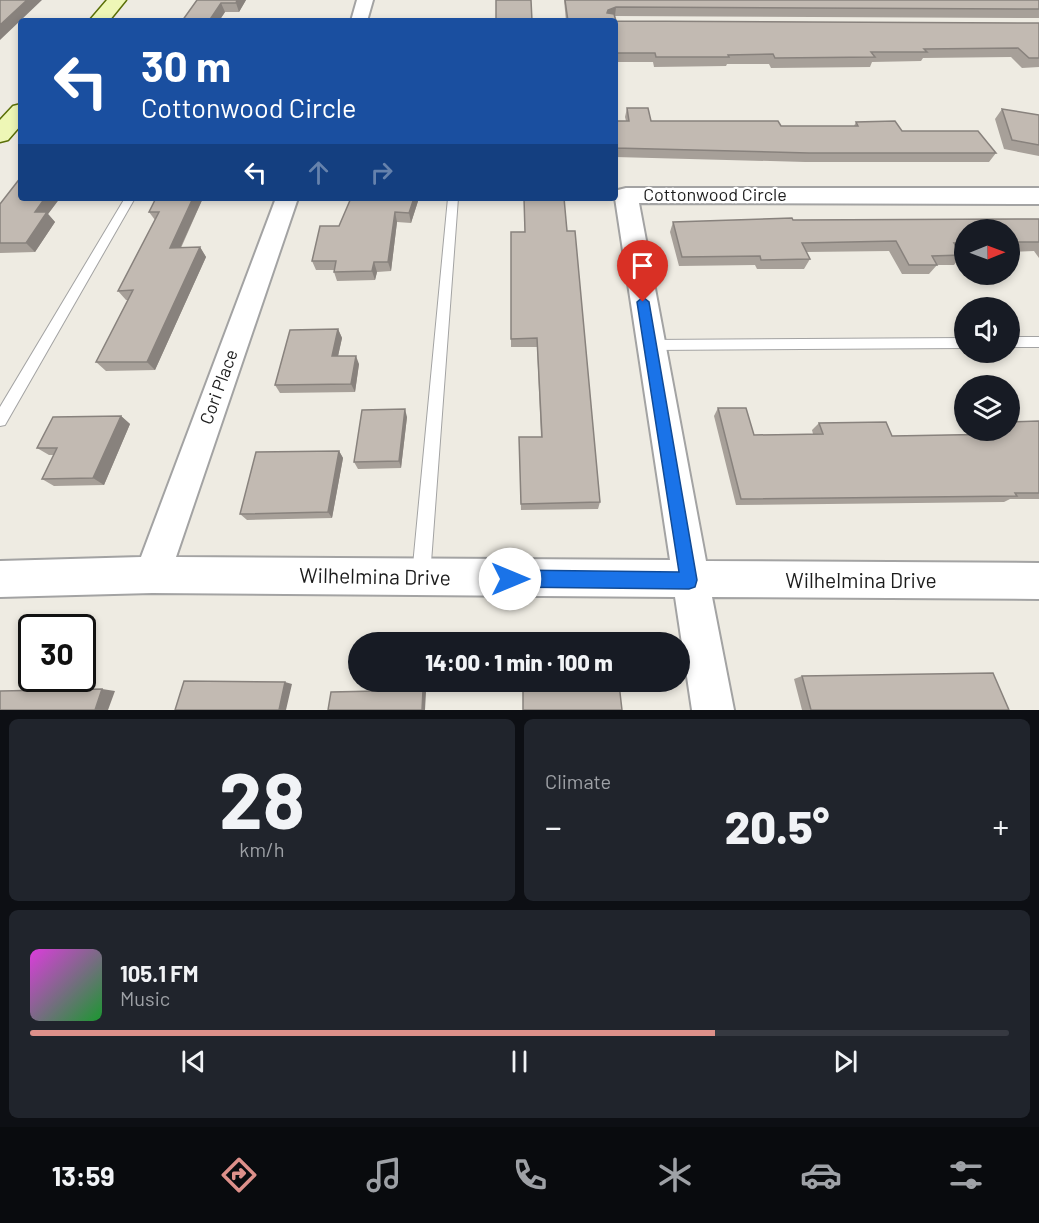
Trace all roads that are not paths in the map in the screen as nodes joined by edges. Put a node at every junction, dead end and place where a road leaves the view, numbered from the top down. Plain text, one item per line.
1 (117, 0) edge
2 (365, 0) edge
3 (102, 18) edge
4 (360, 18) edge
5 (18, 114) edge
6 (0, 135) edge
7 (1039, 196) edge
8 (128, 201) edge
9 (286, 201) edge
10 (453, 201) edge
11 (1020, 342) edge
12 (1039, 342) edge
13 (954, 343) edge
14 (650, 345) junction
15 (0, 420) edge
16 (152, 575) junction
17 (421, 578) junction
18 (0, 579) edge
19 (689, 580) junction
20 (1039, 581) edge
21 (713, 710) edge

1 - 3 main road
2 - 4 street
5 - 6 main road
7 - 14 street, Cottonwood Circle
8 - 15 lane
9 - 16 street, Cori Place
10 - 17 lane
11 - 12 lane
13 - 14 lane
14 - 19 street, Cottonwood Circle
16 - 17 street, Wilhelmina Drive
16 - 18 street, Wilhelmina Drive
17 - 19 street, Wilhelmina Drive
19 - 20 street, Wilhelmina Drive
19 - 21 street, Cottonwood Circle

